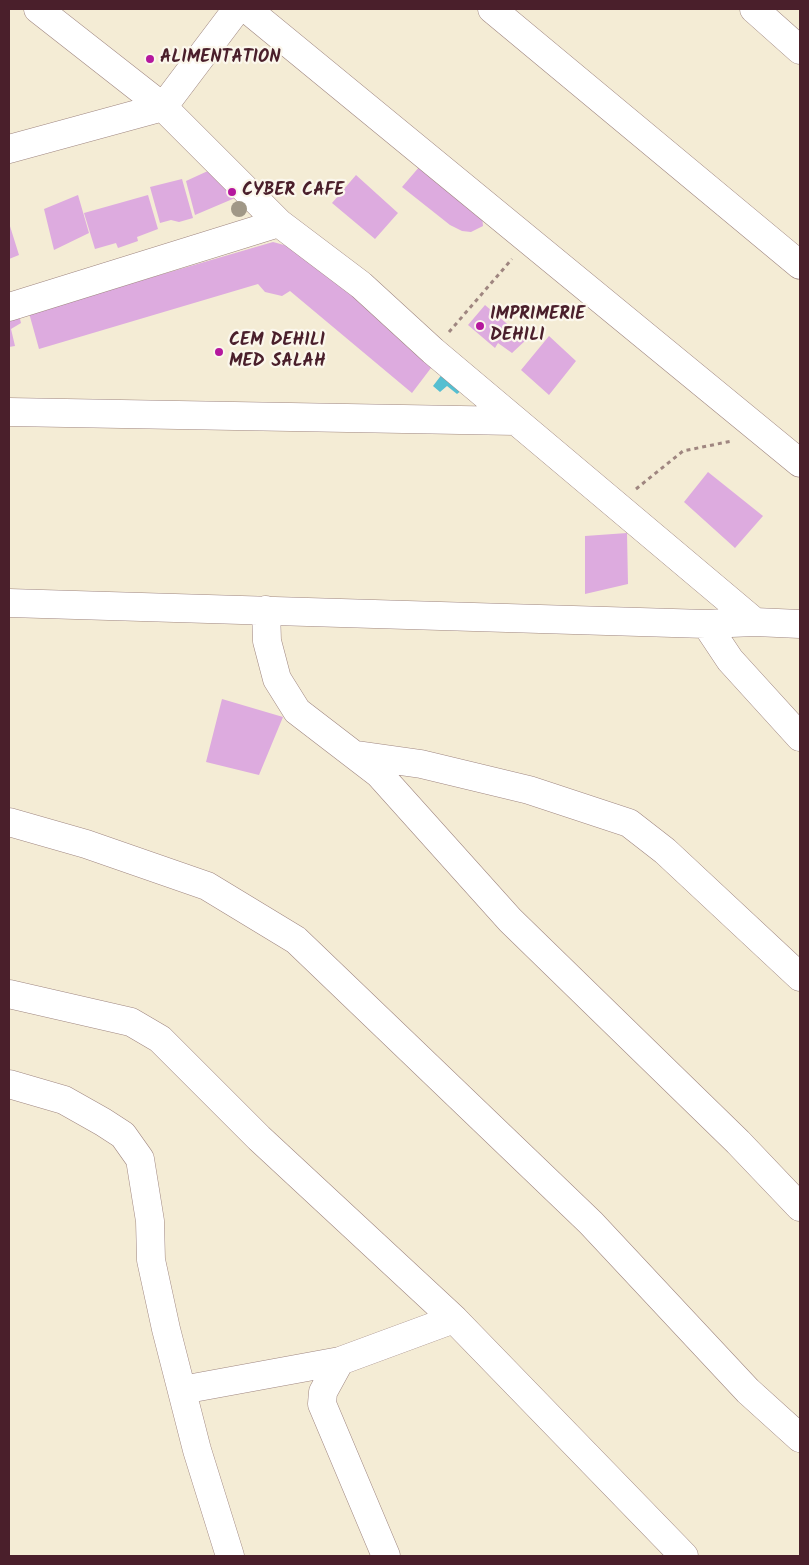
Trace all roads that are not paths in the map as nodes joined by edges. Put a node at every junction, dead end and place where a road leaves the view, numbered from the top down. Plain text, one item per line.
1 (38, 9) edge
2 (237, 9) edge
3 (246, 9) edge
4 (492, 9) edge
5 (754, 9) edge
6 (800, 50) edge
7 (163, 106) junction
8 (9, 149) edge
9 (279, 223) junction
10 (800, 265) edge
11 (9, 306) edge
12 (9, 412) edge
13 (516, 421) junction
14 (800, 463) edge
15 (9, 602) edge
16 (266, 610) junction
17 (756, 622) junction
18 (706, 624) junction
19 (800, 624) edge
20 (800, 737) edge
21 (353, 754) junction
22 (9, 822) edge
23 (800, 977) edge
24 (9, 994) edge
25 (9, 1084) edge
26 (800, 1207) edge
27 (454, 1319) junction
28 (340, 1361) junction
29 (182, 1390) junction
30 (800, 1438) edge
31 (230, 1556) edge
32 (386, 1556) edge
33 (684, 1556) edge

1 - 7 street
2 - 7 street
3 - 14 street
4 - 10 street
5 - 6 street
7 - 8 street
7 - 9 street
9 - 11 street
9 - 13 street
12 - 13 street
13 - 17 street
15 - 16 street
16 - 18 street
16 - 21 street
17 - 18 street
17 - 19 street
18 - 20 street
21 - 23 street
21 - 26 street
22 - 30 street
24 - 27 street
25 - 29 street
27 - 28 street
27 - 33 street
28 - 29 street
28 - 32 street
29 - 31 street

